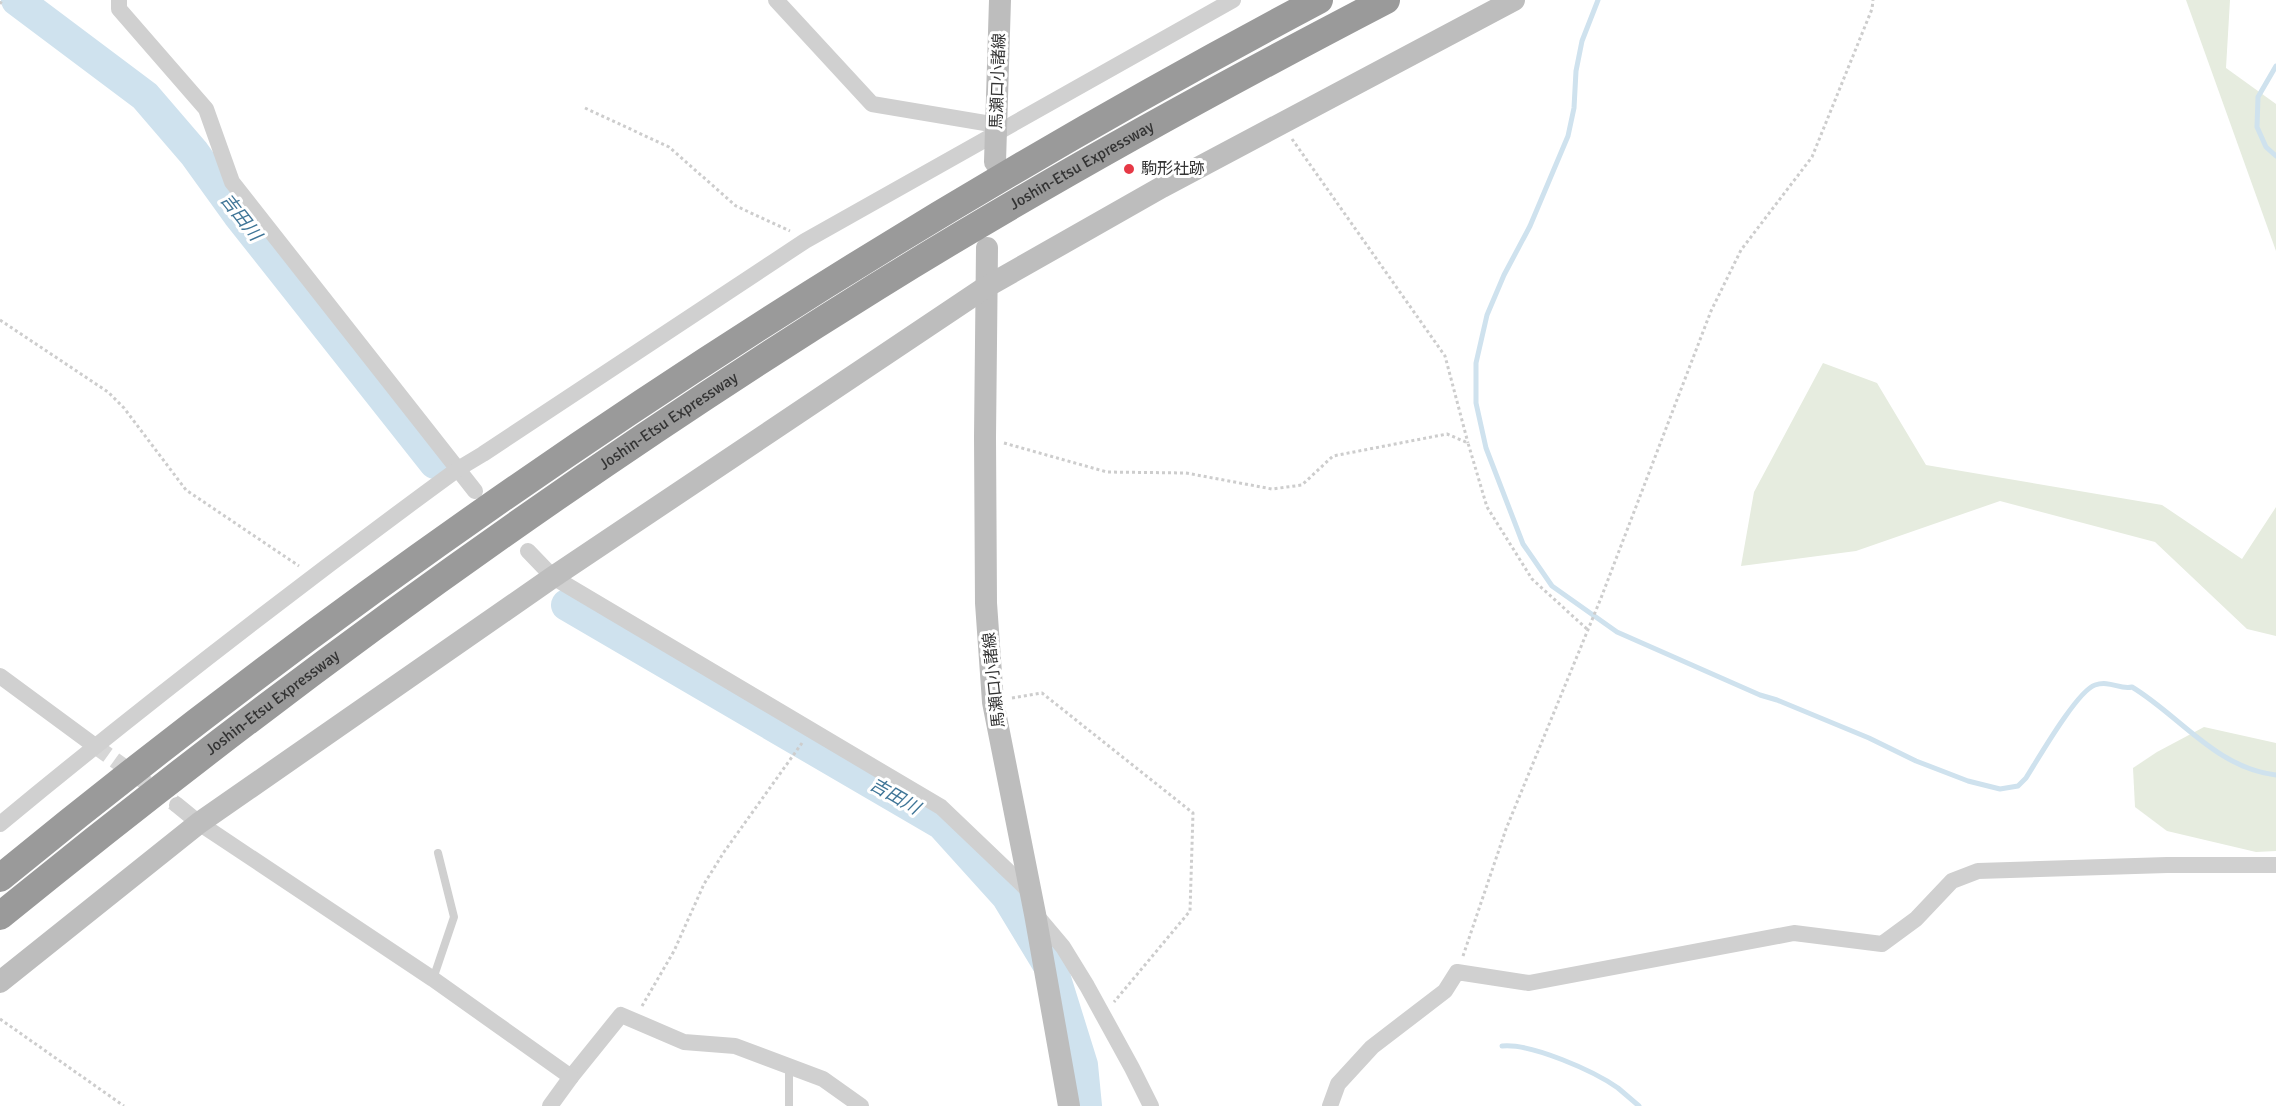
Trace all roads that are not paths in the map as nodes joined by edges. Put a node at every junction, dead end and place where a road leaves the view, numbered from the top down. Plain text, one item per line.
1 (118, 0) edge
2 (776, 0) edge
3 (1000, 0) edge
4 (1233, 0) edge
5 (1319, 0) edge
6 (1386, 0) edge
7 (1514, 0) edge
8 (996, 130) junction
9 (996, 162) dead end
10 (987, 248) dead end
11 (986, 287) junction
12 (458, 468) junction
13 (475, 491) dead end
14 (528, 551) dead end
15 (553, 576) junction
16 (0, 676) edge
17 (94, 746) junction
18 (177, 805) tunnel mouth
19 (199, 822) junction
20 (0, 824) edge
21 (438, 853) dead end
22 (2276, 866) edge
23 (0, 878) edge
24 (1030, 892) junction
25 (1035, 914) junction
26 (0, 916) edge
27 (433, 979) junction
28 (0, 982) edge
29 (789, 1067) junction
30 (571, 1077) junction
31 (550, 1106) edge
32 (789, 1106) edge
33 (861, 1106) edge
34 (1069, 1106) edge
35 (1150, 1106) edge
36 (1330, 1106) edge

1 - 12 street
2 - 8 street
3 - 8 street, 馬瀬口小諸線
4 - 8 street
5 - 23 highway, Joshin-Etsu Expressway
6 - 26 highway, Joshin-Etsu Expressway
7 - 11 street
8 - 9 street, 馬瀬口小諸線
8 - 12 street
10 - 11 street, 馬瀬口小諸線
11 - 15 street
11 - 24 street, 馬瀬口小諸線
12 - 13 street
12 - 17 street
14 - 15 street
15 - 19 street
15 - 24 street
16 - 17 street
17 - 20 street
18 - 19 street
19 - 27 street
19 - 28 street
21 - 27 lane
22 - 36 street
24 - 25 street, 馬瀬口小諸線
25 - 34 street, 馬瀬口小諸線
25 - 35 street
27 - 30 street
29 - 30 street
29 - 32 lane
29 - 33 street
30 - 31 street

